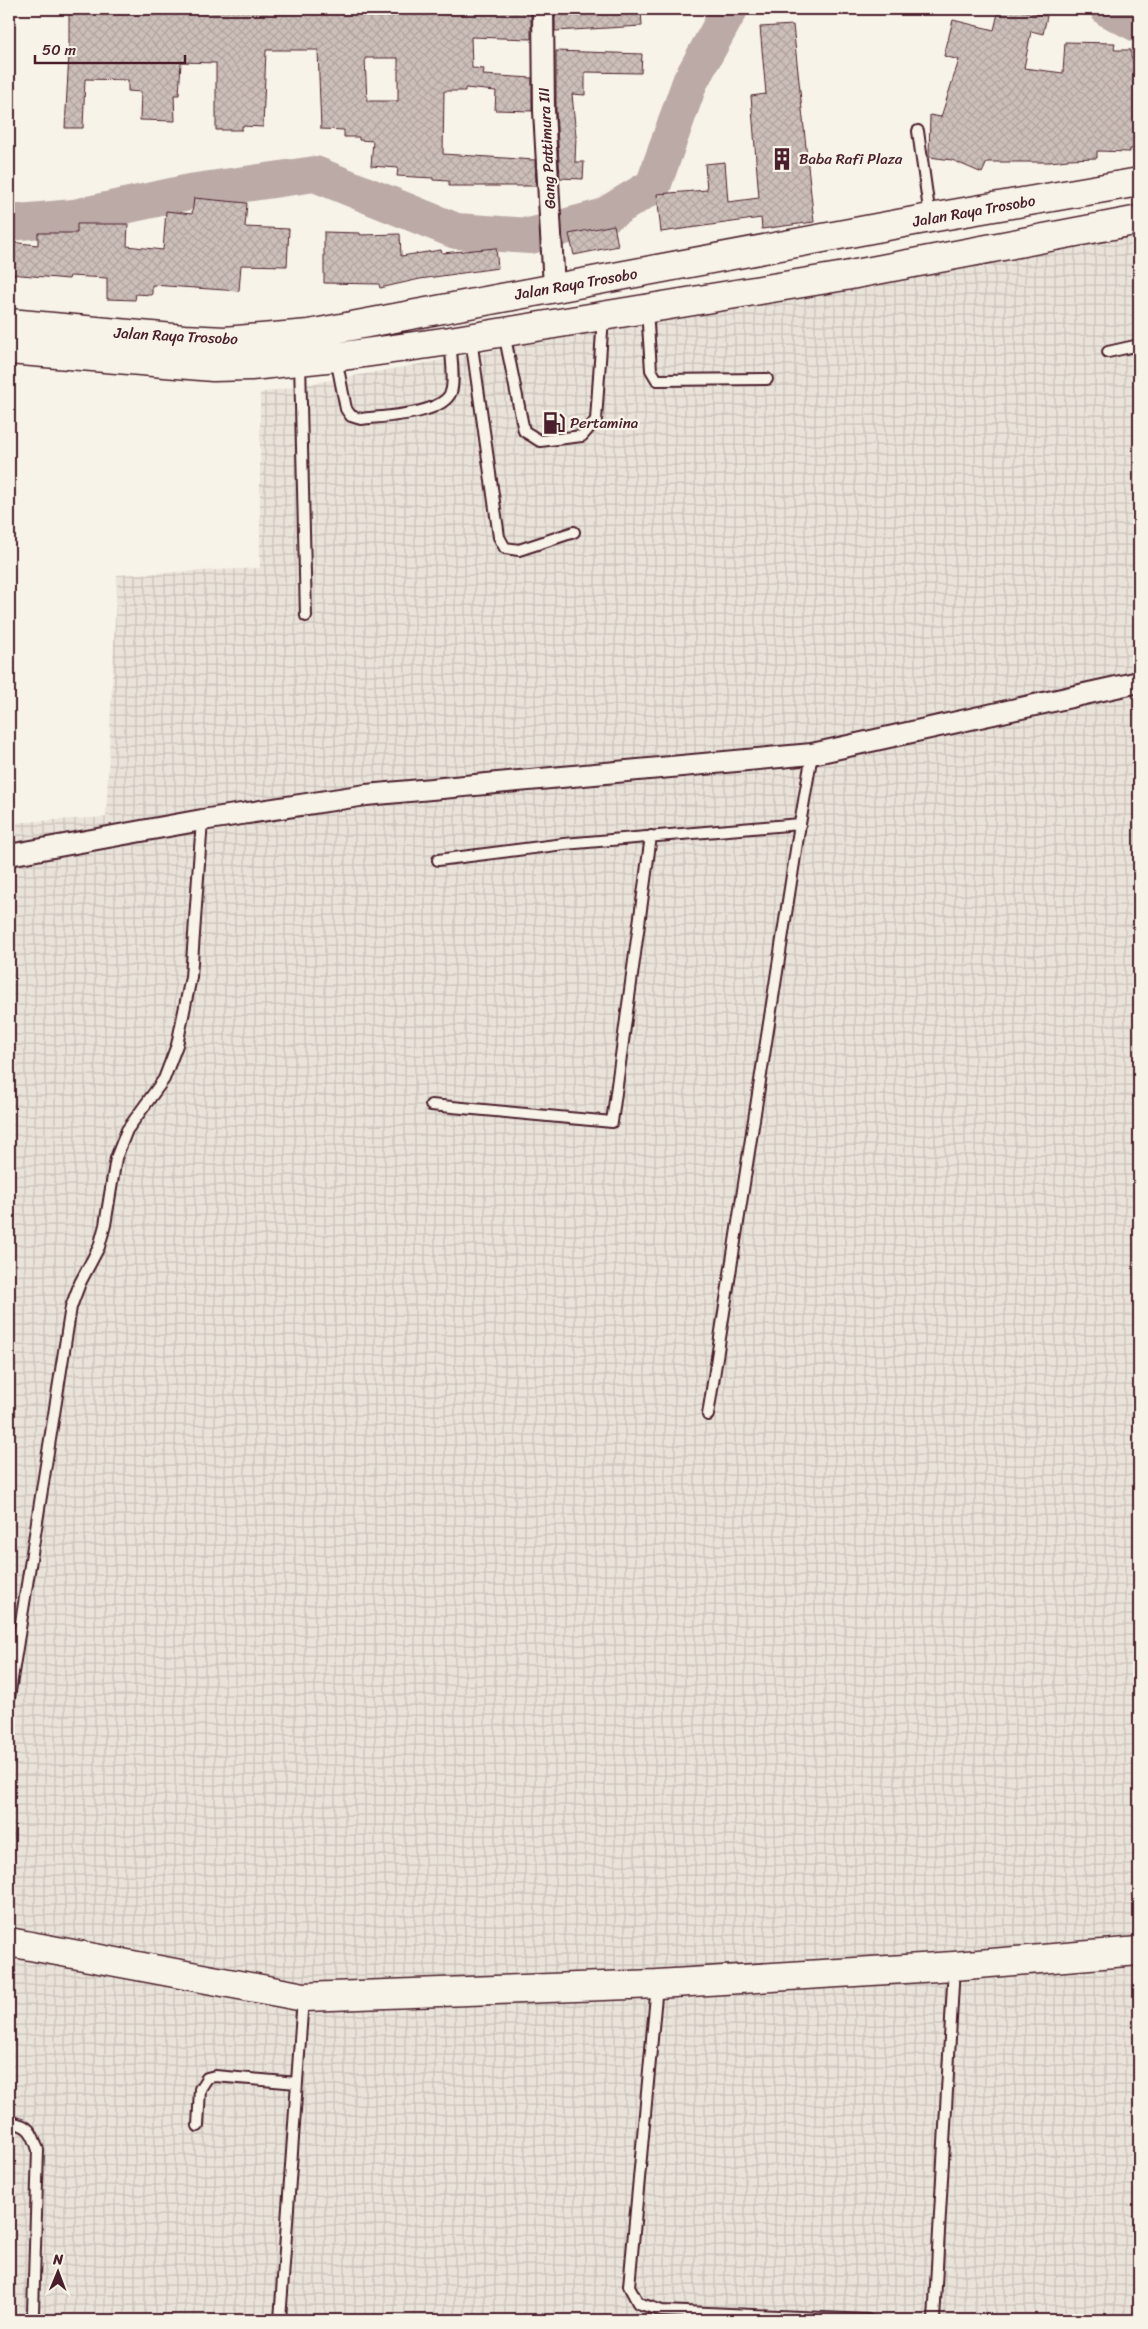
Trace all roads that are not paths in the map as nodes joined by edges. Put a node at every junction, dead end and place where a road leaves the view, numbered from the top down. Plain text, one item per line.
1 (544, 9) edge
2 (918, 131) dead end
3 (1139, 182) edge
4 (930, 218) junction
5 (1139, 220) edge
6 (870, 230) junction
7 (836, 236) junction
8 (878, 270) junction
9 (554, 275) junction
10 (845, 276) junction
11 (647, 310) junction
12 (603, 316) junction
13 (9, 323) edge
14 (504, 331) junction
15 (461, 339) junction
16 (1139, 344) edge
17 (9, 350) edge
18 (1108, 352) dead end
19 (336, 357) junction
20 (300, 361) junction
21 (766, 379) dead end
22 (574, 532) dead end
23 (306, 616) dead end
24 (1139, 682) edge
25 (812, 754) junction
26 (202, 820) junction
27 (800, 824) junction
28 (651, 836) junction
29 (9, 855) edge
30 (438, 860) dead end
31 (431, 1105) dead end
32 (708, 1415) dead end
33 (9, 1698) edge
34 (9, 1942) edge
35 (1139, 1950) edge
36 (954, 1966) junction
37 (657, 1984) junction
38 (304, 1997) junction
39 (297, 2083) junction
40 (9, 2122) edge
41 (198, 2126) dead end
42 (33, 2312) dead end
43 (280, 2320) edge
44 (868, 2320) edge
45 (934, 2320) edge

1 - 9 street, Gang Pattimura III
2 - 4 lane
3 - 4 main road, Jalan Raya Trosobo
4 - 6 main road, Jalan Raya Trosobo
5 - 8 main road, Jalan Raya Trosobo
6 - 7 main road, Jalan Raya Trosobo
6 - 8 main road
7 - 9 main road, Jalan Raya Trosobo
7 - 10 main road
8 - 10 main road, Jalan Raya Trosobo
9 - 13 main road, Jalan Raya Trosobo
10 - 11 main road, Jalan Raya Trosobo
11 - 12 main road, Jalan Raya Trosobo
11 - 21 lane
12 - 14 main road, Jalan Raya Trosobo
12 - 14 lane
14 - 15 main road, Jalan Raya Trosobo
15 - 19 main road, Jalan Raya Trosobo
15 - 19 lane
15 - 22 lane
16 - 18 lane
17 - 20 main road, Jalan Raya Trosobo
19 - 20 main road, Jalan Raya Trosobo
20 - 23 lane
24 - 25 street
25 - 26 street
25 - 27 lane
26 - 29 street
26 - 33 lane
27 - 28 lane
27 - 32 lane
28 - 30 lane
28 - 31 lane
34 - 38 main road
35 - 36 main road
36 - 37 main road
36 - 45 lane
37 - 38 main road
37 - 44 lane
38 - 39 lane
39 - 41 lane
39 - 43 lane
40 - 42 lane

